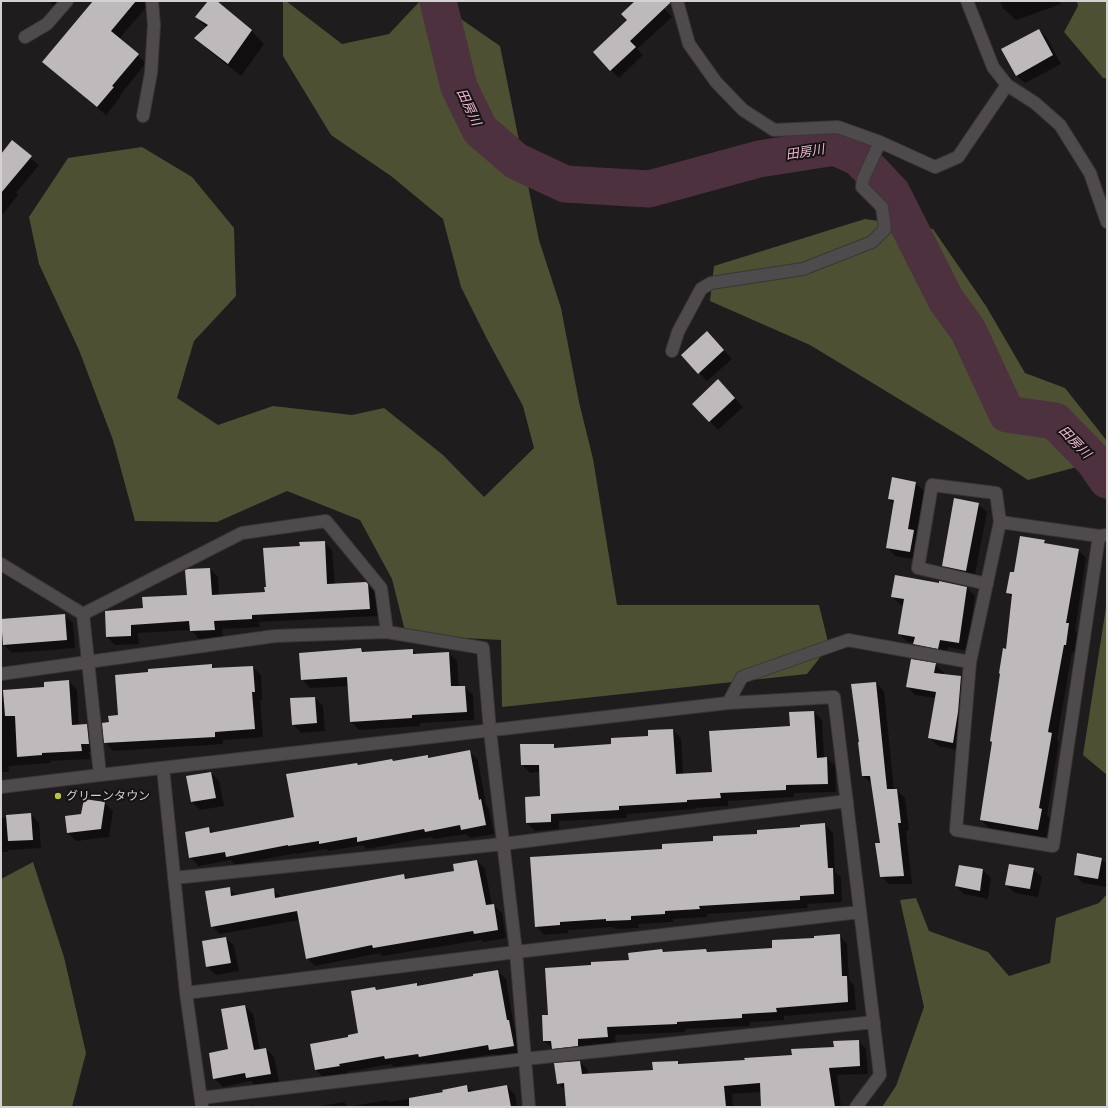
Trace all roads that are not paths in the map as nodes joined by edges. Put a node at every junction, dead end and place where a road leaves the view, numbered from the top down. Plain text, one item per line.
1 (67, 1) edge
2 (152, 1) edge
3 (677, 1) edge
4 (967, 1) edge
5 (25, 37) dead end
6 (1007, 85) junction
7 (143, 116) dead end
8 (878, 147) junction
9 (1107, 222) edge
10 (672, 351) dead end
11 (1000, 522) junction
12 (1103, 536) edge
13 (1, 564) edge
14 (987, 584) junction
15 (82, 614) junction
16 (386, 632) junction
17 (970, 662) junction
18 (88, 663) junction
19 (1, 674) edge
20 (728, 703) junction
21 (490, 731) junction
22 (163, 768) junction
23 (100, 775) junction
24 (1, 788) edge
25 (847, 801) junction
26 (503, 844) junction
27 (174, 878) junction
28 (860, 912) junction
29 (516, 952) junction
30 (186, 993) junction
31 (874, 1022) junction
32 (525, 1059) junction
33 (202, 1102) edge
34 (529, 1107) edge
35 (856, 1107) edge

1 - 5 street
2 - 7 street
3 - 8 street
4 - 6 street
6 - 8 street
6 - 9 street
8 - 10 street
11 - 12 street
11 - 14 street
11 - 14 street
12 - 17 street
13 - 15 street
14 - 17 street
15 - 16 street
15 - 18 street
16 - 18 street
16 - 21 street
17 - 20 street
18 - 19 street
18 - 23 street
20 - 21 street
20 - 25 street
21 - 22 street
21 - 26 street
22 - 23 street
22 - 27 street
23 - 24 street
25 - 26 street
25 - 28 street
26 - 27 street
26 - 29 street
27 - 30 street
28 - 29 street
28 - 31 street
29 - 30 street
29 - 32 street
30 - 33 street
31 - 32 street
31 - 35 street
32 - 33 street
32 - 34 street

